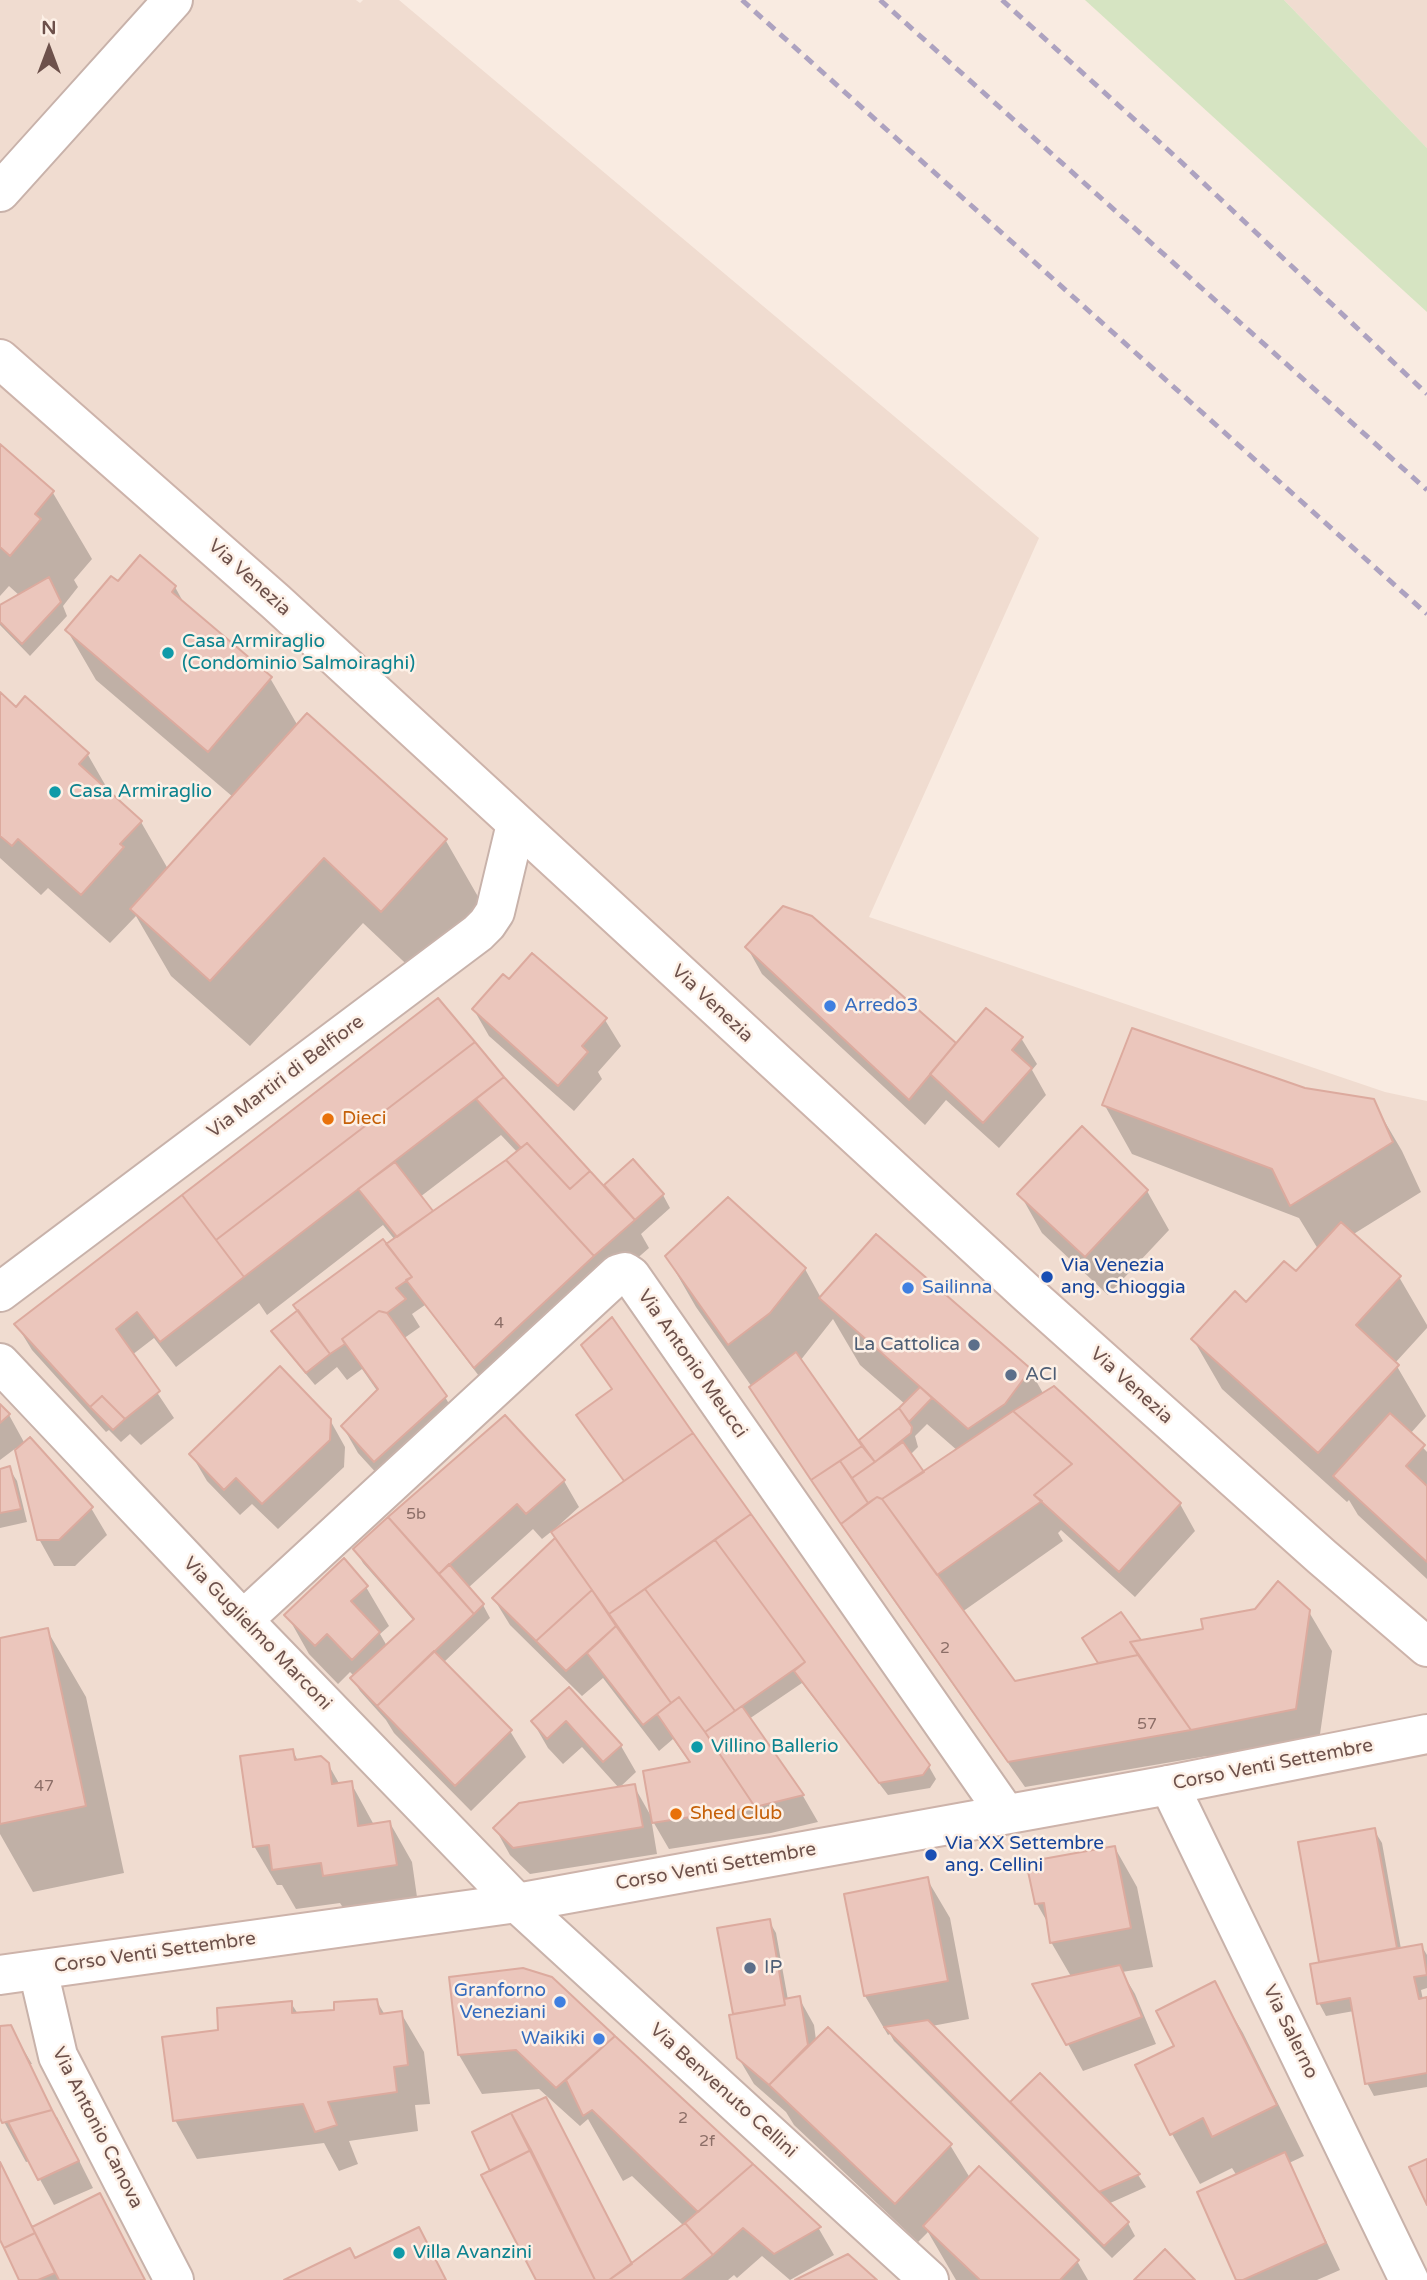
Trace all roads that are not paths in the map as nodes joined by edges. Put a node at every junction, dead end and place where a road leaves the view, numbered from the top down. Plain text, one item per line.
1 (173, 0) edge
2 (0, 192) edge
3 (0, 359) edge
4 (516, 824) junction
5 (0, 1292) edge
6 (0, 1363) edge
7 (243, 1620) junction
8 (1427, 1647) edge
9 (1427, 1734) edge
10 (1170, 1785) junction
11 (1006, 1814) junction
12 (517, 1903) junction
13 (37, 1970) junction
14 (0, 1975) edge
15 (174, 2280) edge
16 (929, 2280) edge
17 (1409, 2280) edge

1 - 2 street
3 - 4 street, Via Venezia
4 - 5 street, Via Martiri di Belfiore
4 - 8 street, Via Venezia
6 - 7 street, Via Guglielmo Marconi
7 - 11 street, Via Antonio Meucci
7 - 12 street, Via Guglielmo Marconi
9 - 10 street, Corso Venti Settembre
10 - 11 street, Corso Venti Settembre
10 - 17 street, Via Salerno
11 - 12 street, Corso Venti Settembre
12 - 13 street, Corso Venti Settembre
12 - 16 street, Via Benvenuto Cellini
13 - 14 street, Corso Venti Settembre
13 - 15 street, Via Antonio Canova

